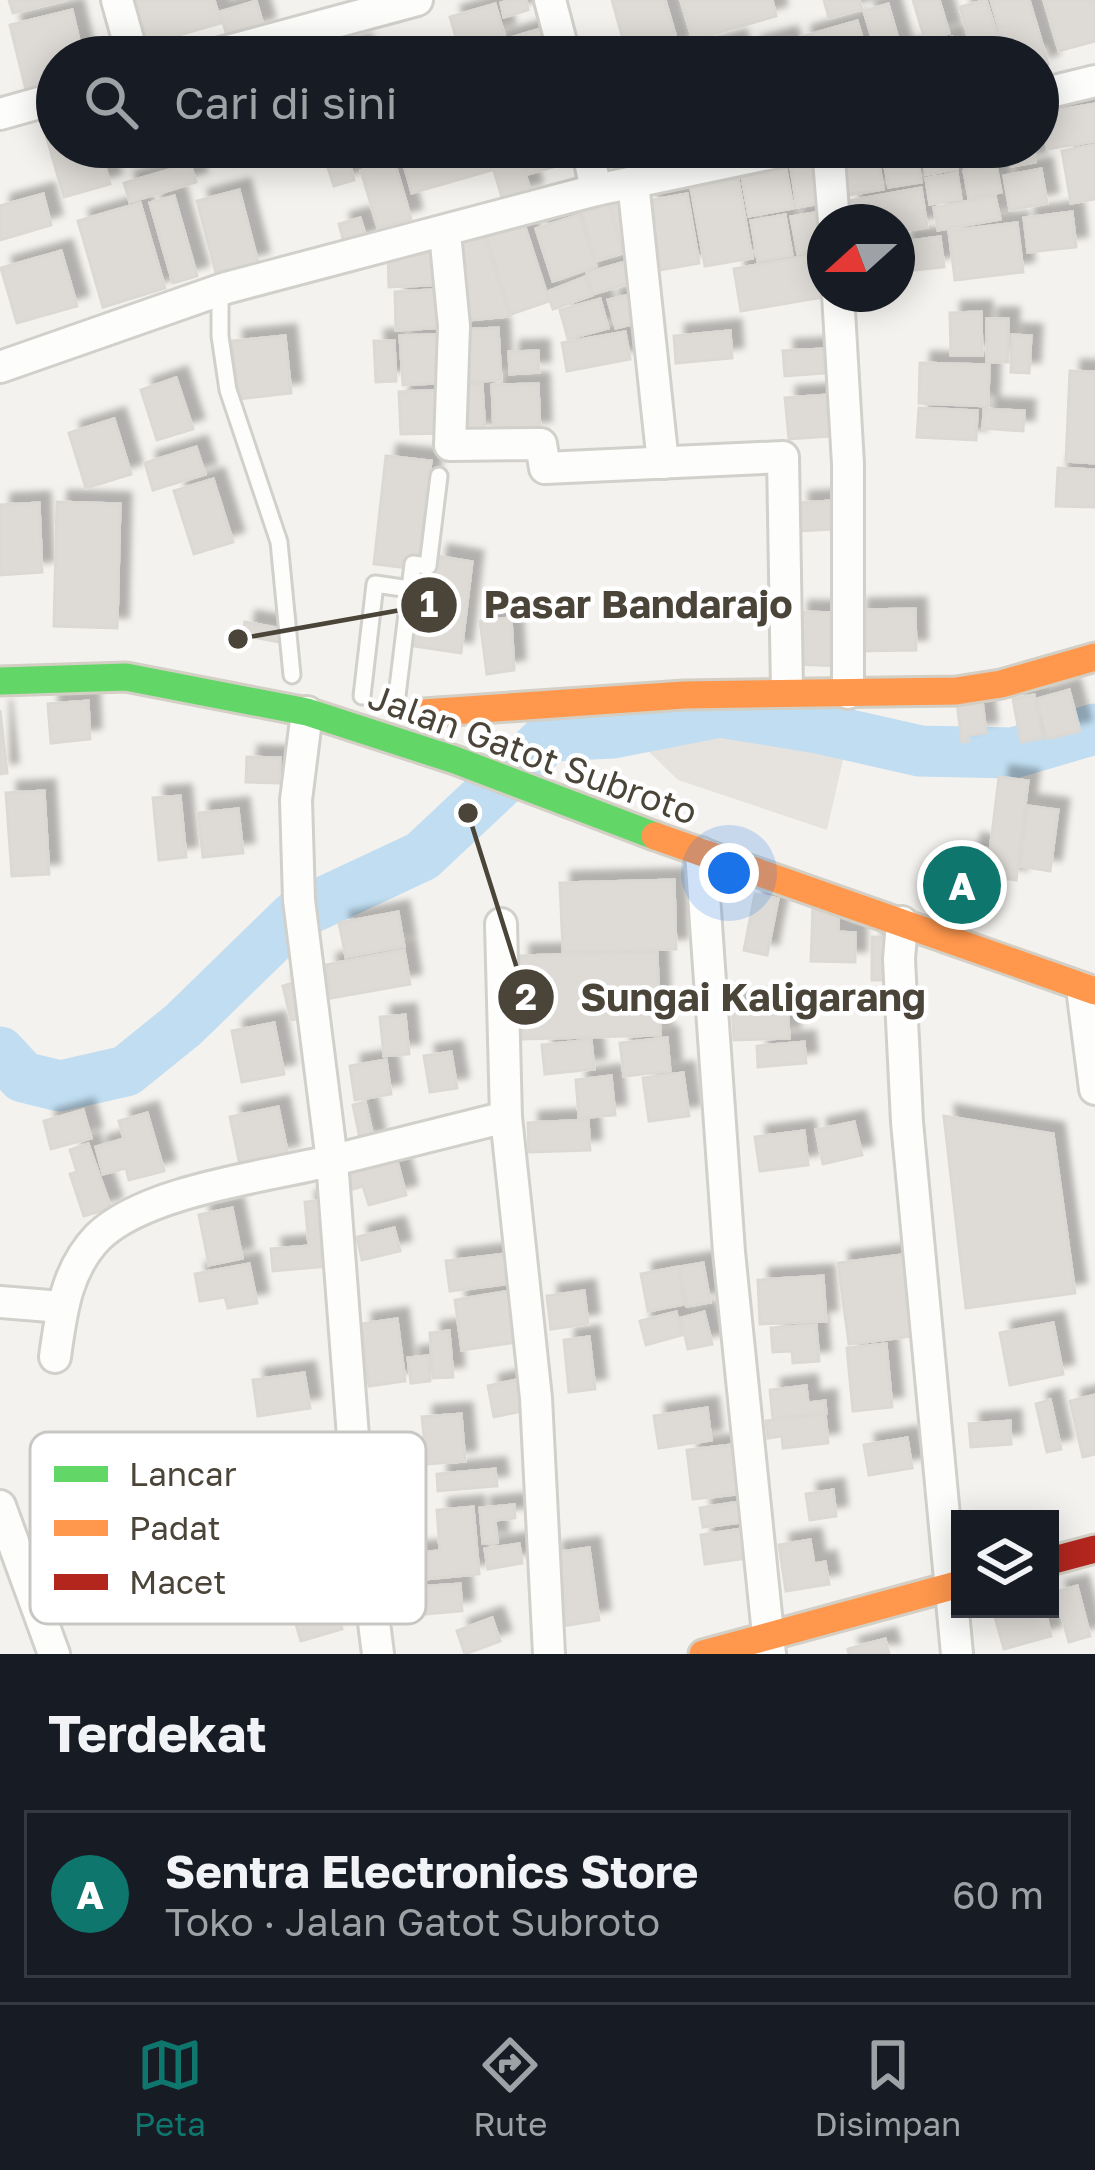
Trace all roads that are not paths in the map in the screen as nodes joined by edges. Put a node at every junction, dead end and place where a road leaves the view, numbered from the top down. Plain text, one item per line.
1 (116, 0) edge
2 (417, 0) edge
3 (550, 0) edge
4 (321, 12) edge
5 (127, 36) edge
6 (260, 36) edge
7 (560, 36) edge
8 (1095, 81) edge
9 (1059, 90) edge
10 (36, 104) edge
11 (0, 114) edge
12 (591, 168) edge
13 (700, 168) edge
14 (830, 168) edge
15 (633, 182) junction
16 (596, 190) junction
17 (833, 204) edge
18 (445, 233) junction
19 (220, 290) junction
20 (839, 312) edge
21 (0, 368) edge
22 (663, 463) junction
23 (439, 476) dead end
24 (410, 589) junction
25 (1095, 657) edge
26 (282, 673) joint
27 (0, 680) edge
28 (787, 692) junction
29 (848, 693) junction
30 (362, 696) junction
31 (410, 709) junction
32 (307, 712) junction
33 (481, 738) dead end
34 (701, 853) junction
35 (902, 922) junction
36 (501, 924) dead end
37 (1089, 990) edge
38 (1095, 1088) edge
39 (506, 1117) junction
40 (332, 1161) junction
41 (0, 1302) edge
42 (62, 1306) junction
43 (55, 1357) dead end
44 (353, 1432) edge
45 (0, 1506) edge
46 (951, 1546) edge
47 (1095, 1549) edge
48 (1059, 1559) edge
49 (951, 1586) edge
50 (30, 1588) edge
51 (956, 1618) edge
52 (43, 1624) edge
53 (374, 1624) edge
54 (769, 1645) edge
55 (54, 1654) edge
56 (378, 1654) edge
57 (549, 1654) edge
58 (703, 1654) edge
59 (957, 1654) edge

1 - 5 street
2 - 4 street
3 - 7 street
4 - 6 street
8 - 9 street
10 - 11 street
12 - 16 street
13 - 15 street
14 - 17 street
15 - 16 street
15 - 22 street
16 - 18 street
18 - 19 street
18 - 22 street
19 - 21 street
19 - 26 lane
20 - 29 street
22 - 28 street
23 - 24 lane
24 - 30 lane
24 - 31 lane
25 - 29 main road
26 - 30 main road, Jalan Gatot Subroto
27 - 32 main road, Jalan Gatot Subroto
28 - 29 main road
28 - 31 main road
30 - 31 main road, Jalan Gatot Subroto
31 - 33 main road, Jalan Gatot Subroto
32 - 34 main road, Jalan Gatot Subroto
32 - 40 street
34 - 35 main road, Jalan Gatot Subroto
34 - 54 street
35 - 37 main road, Jalan Gatot Subroto
35 - 46 street
36 - 39 street
37 - 38 street
39 - 40 street
39 - 57 street
40 - 42 street
40 - 44 street
41 - 42 street
42 - 43 street
45 - 50 street
47 - 48 main road
49 - 54 main road
51 - 59 street
52 - 55 street
53 - 56 street
54 - 58 main road

